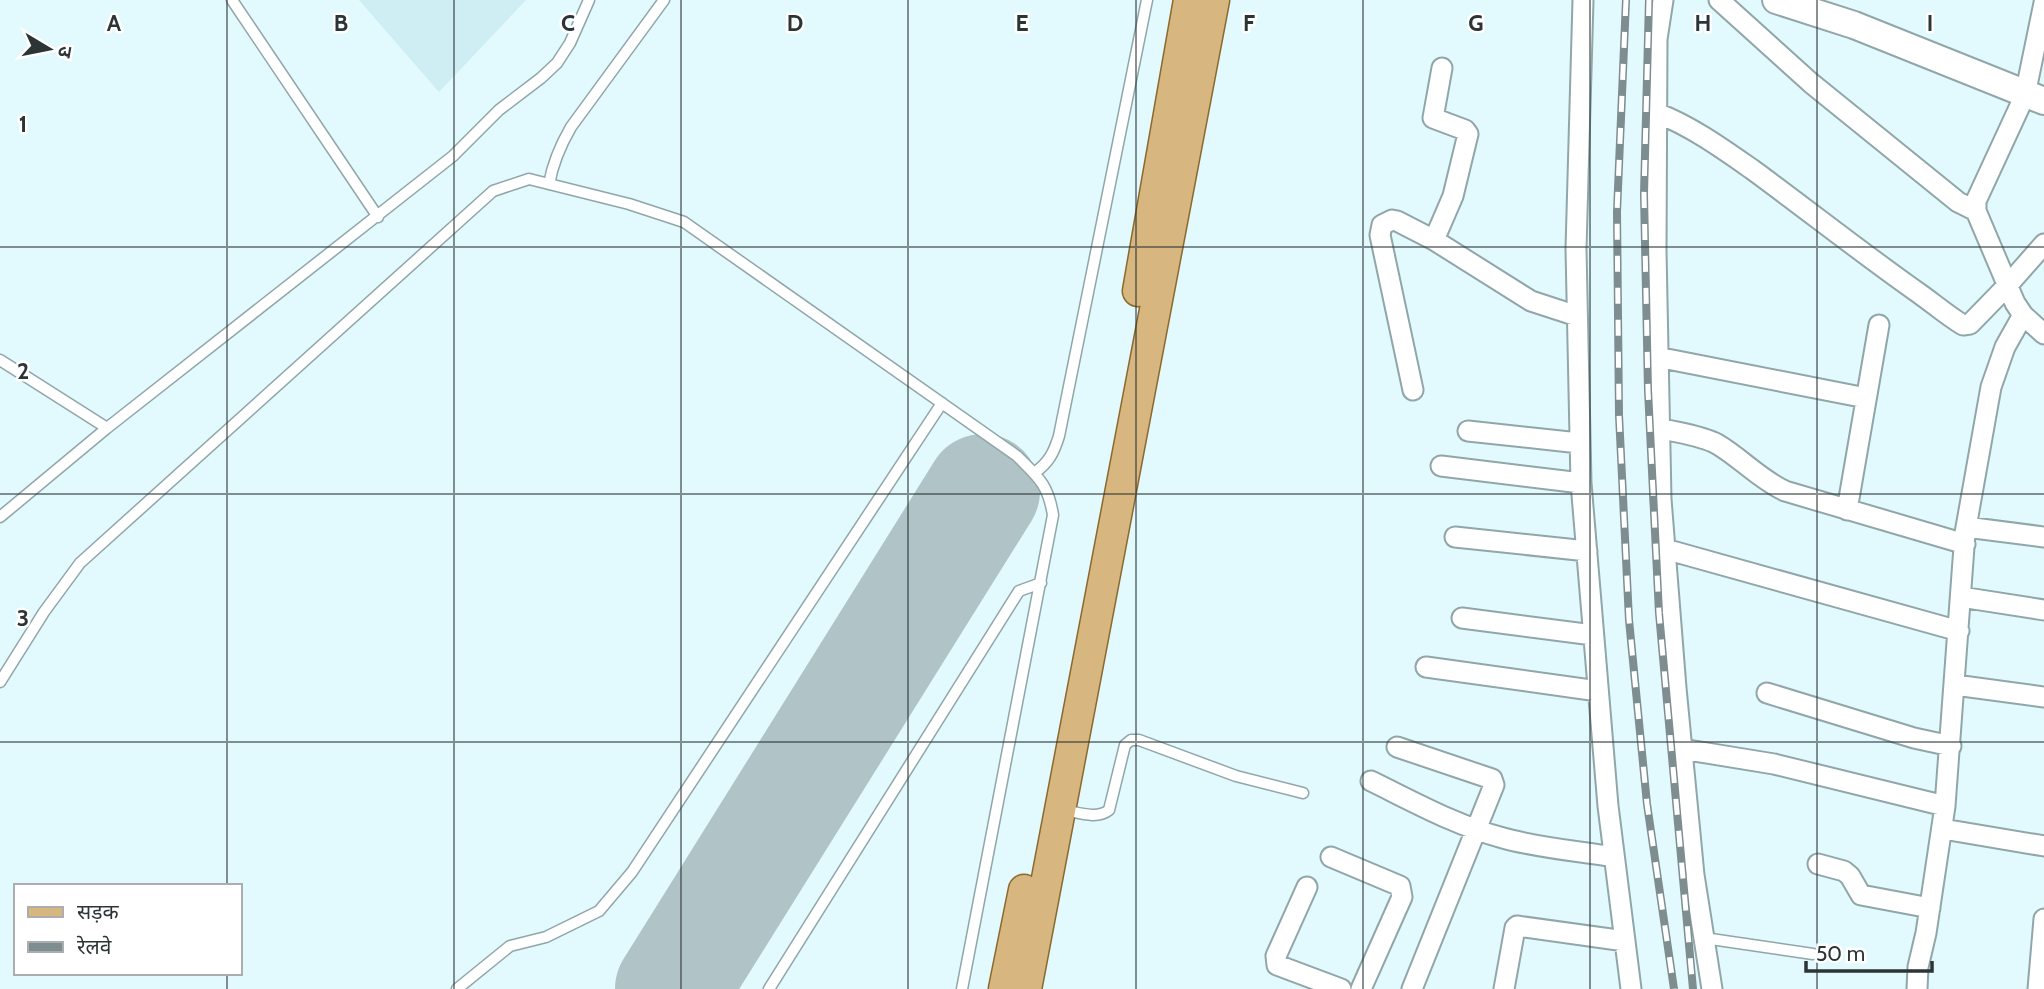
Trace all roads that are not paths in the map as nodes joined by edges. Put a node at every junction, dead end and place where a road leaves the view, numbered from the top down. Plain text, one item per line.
1 (232, 0) edge
2 (589, 0) edge
3 (664, 0) edge
4 (1147, 0) edge
5 (1189, 0) edge
6 (1214, 0) edge
7 (1583, 0) edge
8 (1663, 0) edge
9 (1719, 0) edge
10 (1776, 0) edge
11 (2044, 3) edge
12 (1443, 68) dead end
13 (2035, 98) edge
14 (1657, 113) junction
15 (549, 184) junction
16 (1976, 211) junction
17 (378, 217) junction
18 (1434, 240) junction
19 (2044, 244) edge
20 (2008, 285) junction
21 (2023, 315) junction
22 (1577, 316) junction
23 (1879, 325) dead end
24 (2044, 334) edge
25 (1657, 357) junction
26 (0, 360) edge
27 (1413, 390) dead end
28 (1866, 398) junction
29 (942, 403) junction
30 (107, 428) junction
31 (1659, 428) junction
32 (1468, 431) dead end
33 (1580, 443) junction
34 (1441, 466) dead end
35 (1034, 473) junction
36 (1581, 483) junction
37 (0, 502) edge
38 (10, 507) junction
39 (1847, 510) junction
40 (0, 517) edge
41 (1965, 536) junction
42 (1455, 537) dead end
43 (2044, 537) edge
44 (1665, 549) junction
45 (1587, 551) junction
46 (1041, 583) junction
47 (1961, 597) junction
48 (2044, 610) edge
49 (1462, 618) dead end
50 (1959, 631) junction
51 (1593, 635) junction
52 (1426, 667) dead end
53 (0, 682) edge
54 (1955, 685) junction
55 (1598, 691) junction
56 (1767, 693) dead end
57 (2044, 697) edge
58 (1951, 746) junction
59 (1397, 747) dead end
60 (1682, 750) junction
61 (1370, 781) dead end
62 (1303, 793) dead end
63 (1945, 806) junction
64 (1060, 810) junction
65 (1943, 829) junction
66 (1477, 830) junction
67 (2044, 846) edge
68 (1331, 857) dead end
69 (1614, 857) junction
70 (1818, 863) dead end
71 (1307, 887) dead end
72 (1930, 908) junction
73 (2044, 919) edge
74 (1704, 938) junction
75 (1625, 941) junction
76 (1813, 954) dead end
77 (457, 989) edge
78 (769, 989) edge
79 (962, 989) edge
80 (1004, 989) edge
81 (1026, 989) edge
82 (1342, 989) edge
83 (1360, 989) edge
84 (1412, 989) edge
85 (1504, 989) edge
86 (1631, 989) edge
87 (1712, 989) edge
88 (1917, 989) edge
89 (2038, 989) edge

1 - 17 lane
2 - 17 lane
3 - 15 lane
4 - 35 lane
5 - 80 main road
6 - 64 main road
7 - 22 street
8 - 14 street
9 - 16 street
10 - 13 street
11 - 13 street
12 - 18 street
13 - 16 street
14 - 20 street
14 - 25 street
15 - 29 lane
15 - 53 lane
16 - 20 street
17 - 30 lane
18 - 22 street
18 - 27 street
19 - 20 street
20 - 21 street
21 - 24 street
21 - 41 street
22 - 33 street
23 - 28 street
25 - 28 street
25 - 31 street
26 - 30 lane
28 - 39 street
29 - 35 lane
29 - 77 lane
30 - 38 lane
31 - 39 street
31 - 44 street
32 - 33 street
33 - 36 street
34 - 36 street
35 - 46 lane
36 - 45 street
37 - 38 lane
38 - 40 lane
39 - 41 street
41 - 43 street
41 - 47 street
42 - 45 street
44 - 50 street
44 - 60 street
45 - 51 street
46 - 78 lane
46 - 79 lane
47 - 48 street
47 - 50 street
49 - 51 street
50 - 54 street
51 - 55 street
52 - 55 street
54 - 57 street
54 - 58 street
55 - 69 street
56 - 58 street
58 - 63 street
59 - 66 street
60 - 63 street
60 - 74 street
61 - 66 street
62 - 64 lane
63 - 65 street
64 - 81 main road
65 - 67 street
65 - 72 street
66 - 69 street
66 - 84 street
68 - 83 street
69 - 75 street
70 - 72 street
71 - 82 street
72 - 88 street
73 - 89 street
74 - 76 lane
74 - 87 street
75 - 85 street
75 - 86 street

